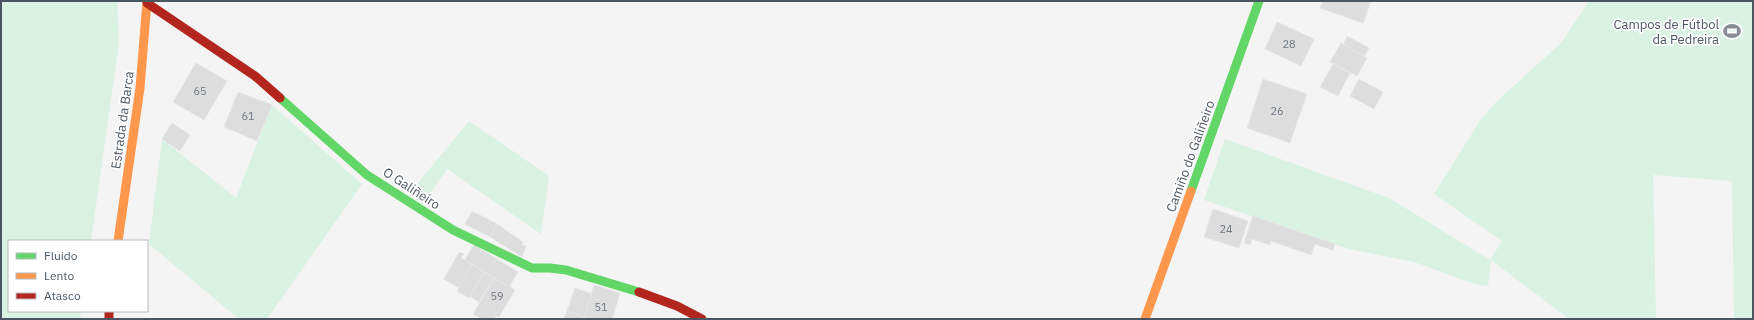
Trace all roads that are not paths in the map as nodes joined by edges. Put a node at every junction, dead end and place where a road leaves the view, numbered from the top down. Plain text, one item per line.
1 (1258, 1) edge
2 (147, 2) edge
3 (118, 240) edge
4 (702, 319) edge
5 (1145, 319) edge

1 - 5 street, Camiño do Galiñeiro
2 - 3 street, Estrada da Barca
2 - 4 street, O Galiñeiro

